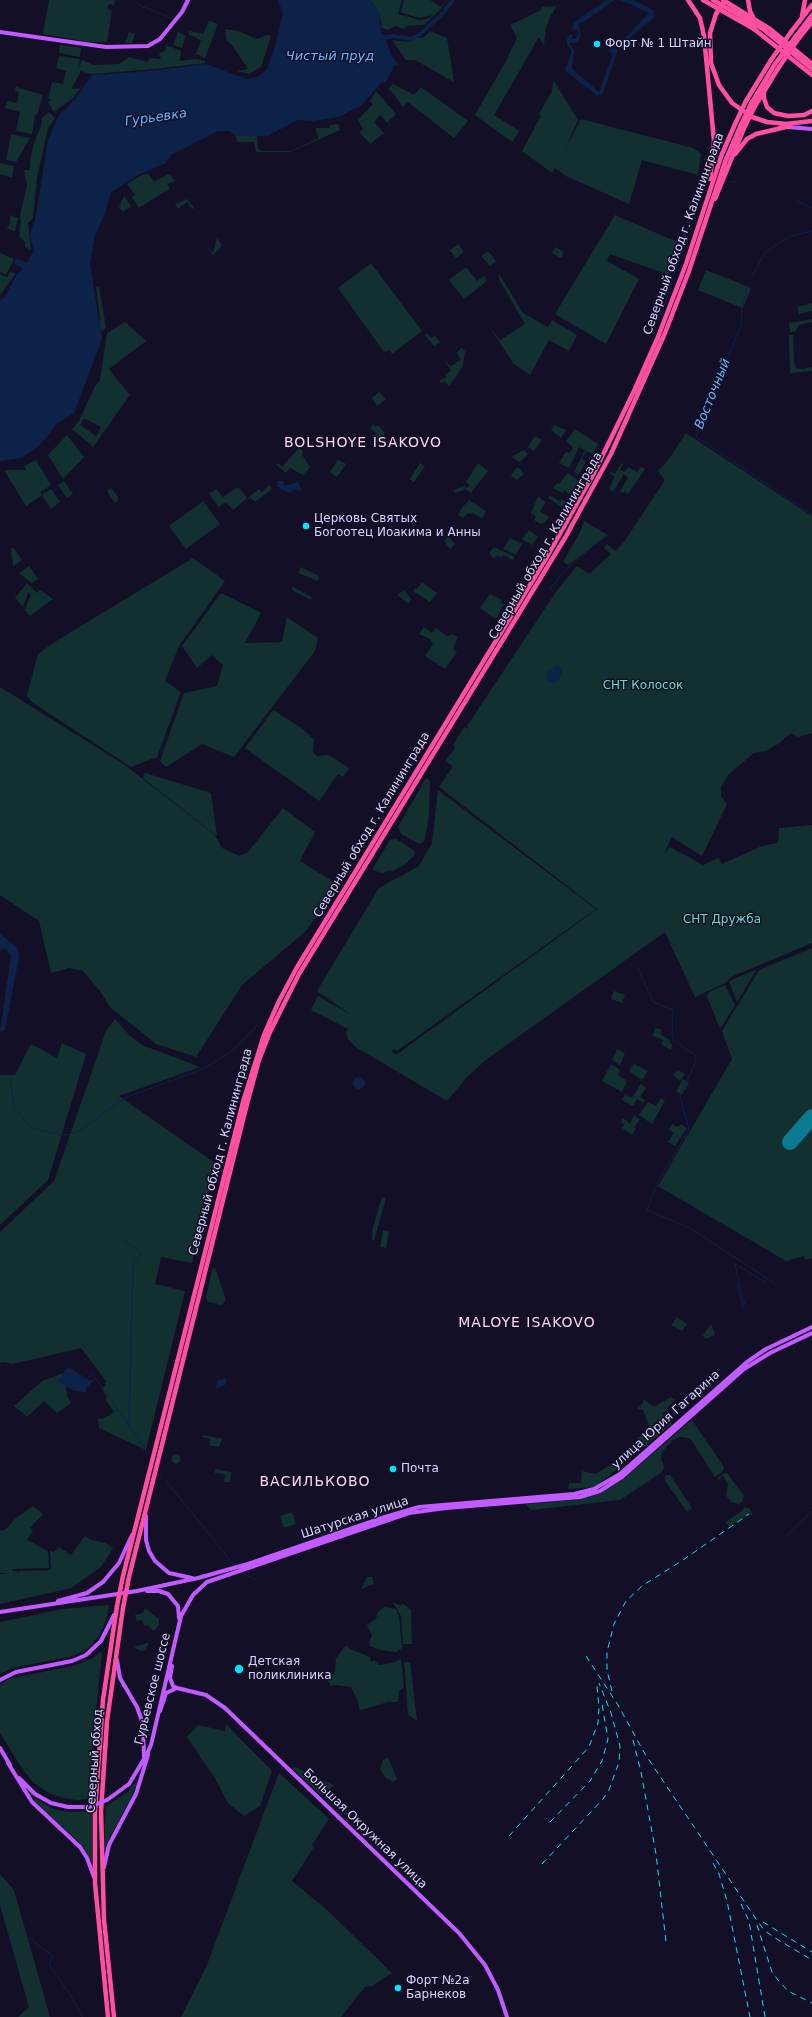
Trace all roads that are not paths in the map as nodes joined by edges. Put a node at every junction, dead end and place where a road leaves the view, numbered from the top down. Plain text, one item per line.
1 (188, 0) edge
2 (688, 0) edge
3 (704, 0) edge
4 (714, 0) edge
5 (724, 0) edge
6 (748, 0) edge
7 (805, 0) edge
8 (812, 5) edge
9 (812, 15) edge
10 (755, 19) junction
11 (800, 20) junction
12 (811, 23) edge
13 (0, 32) edge
14 (798, 37) junction
15 (812, 64) edge
16 (777, 65) junction
17 (812, 74) edge
18 (768, 83) junction
19 (753, 105) junction
20 (812, 111) edge
21 (812, 122) edge
22 (743, 126) junction
23 (788, 127) junction
24 (812, 129) edge
25 (728, 166) junction
26 (707, 199) junction
27 (704, 225) junction
28 (812, 1327) edge
29 (812, 1333) edge
30 (523, 1499) junction
31 (440, 1504) junction
32 (432, 1505) junction
33 (146, 1509) junction
34 (437, 1509) junction
35 (134, 1530) junction
36 (239, 1569) junction
37 (123, 1576) joint
38 (198, 1578) junction
39 (137, 1591) junction
40 (50, 1604) junction
41 (117, 1609) junction
42 (0, 1612) edge
43 (179, 1624) junction
44 (117, 1641) junction
45 (171, 1657) junction
46 (0, 1680) edge
47 (177, 1688) junction
48 (157, 1714) junction
49 (150, 1744) junction
50 (0, 1748) edge
51 (143, 1761) junction
52 (8, 1763) junction
53 (95, 1883) junction
54 (102, 1883) junction
55 (108, 2017) edge
56 (114, 2017) edge
57 (507, 2017) edge

1 - 13 main road
2 - 26 highway
3 - 17 highway
4 - 17 highway
5 - 10 highway
5 - 21 highway, bridge
6 - 10 highway
7 - 11 highway
8 - 11 highway, Северный обход г. Калининграда
9 - 14 highway
10 - 15 highway
11 - 26 highway, Северный обход г. Калининграда, bridge
12 - 14 highway
14 - 16 highway, bridge
16 - 18 highway
16 - 19 highway
18 - 19 highway
18 - 20 highway
19 - 22 highway, bridge
21 - 23 highway
22 - 25 highway
22 - 27 highway, Северный обход г. Калининграда
23 - 24 main road
23 - 25 highway
25 - 27 highway
26 - 35 highway, Северный обход г. Калининграда
27 - 33 highway, Северный обход г. Калининграда
28 - 30 main road, улица Юрия Гагарина
29 - 30 main road
30 - 31 main road, Шатурская улица
30 - 34 main road, Шатурская улица
31 - 32 main road, Шатурская улица
31 - 34 main road
32 - 34 main road
32 - 36 main road, Шатурская улица
33 - 38 main road
33 - 44 highway, Северный обход, bridge
34 - 36 main road, Шатурская улица
35 - 37 highway, Северный обход г. Калининграда
35 - 40 main road
36 - 38 main road, Шатурская улица
36 - 43 main road, Шатурская улица
37 - 41 highway, Северный обход, bridge
38 - 39 main road
39 - 40 main road
39 - 43 main road
40 - 42 main road
41 - 46 main road
41 - 53 highway, Северный обход
43 - 45 main road, Гурьевское шоссе
44 - 51 main road
44 - 54 highway, Северный обход
45 - 47 main road
45 - 48 main road, Гурьевское шоссе
47 - 48 main road
47 - 57 main road, Большая Окружная улица
48 - 49 main road, Гурьевское шоссе
49 - 51 main road, Гурьевское шоссе
49 - 54 main road
50 - 52 main road, Гурьевское шоссе
51 - 52 main road, Гурьевское шоссе, bridge
52 - 53 main road
53 - 55 highway, Северный обход
54 - 56 highway, Северный обход

